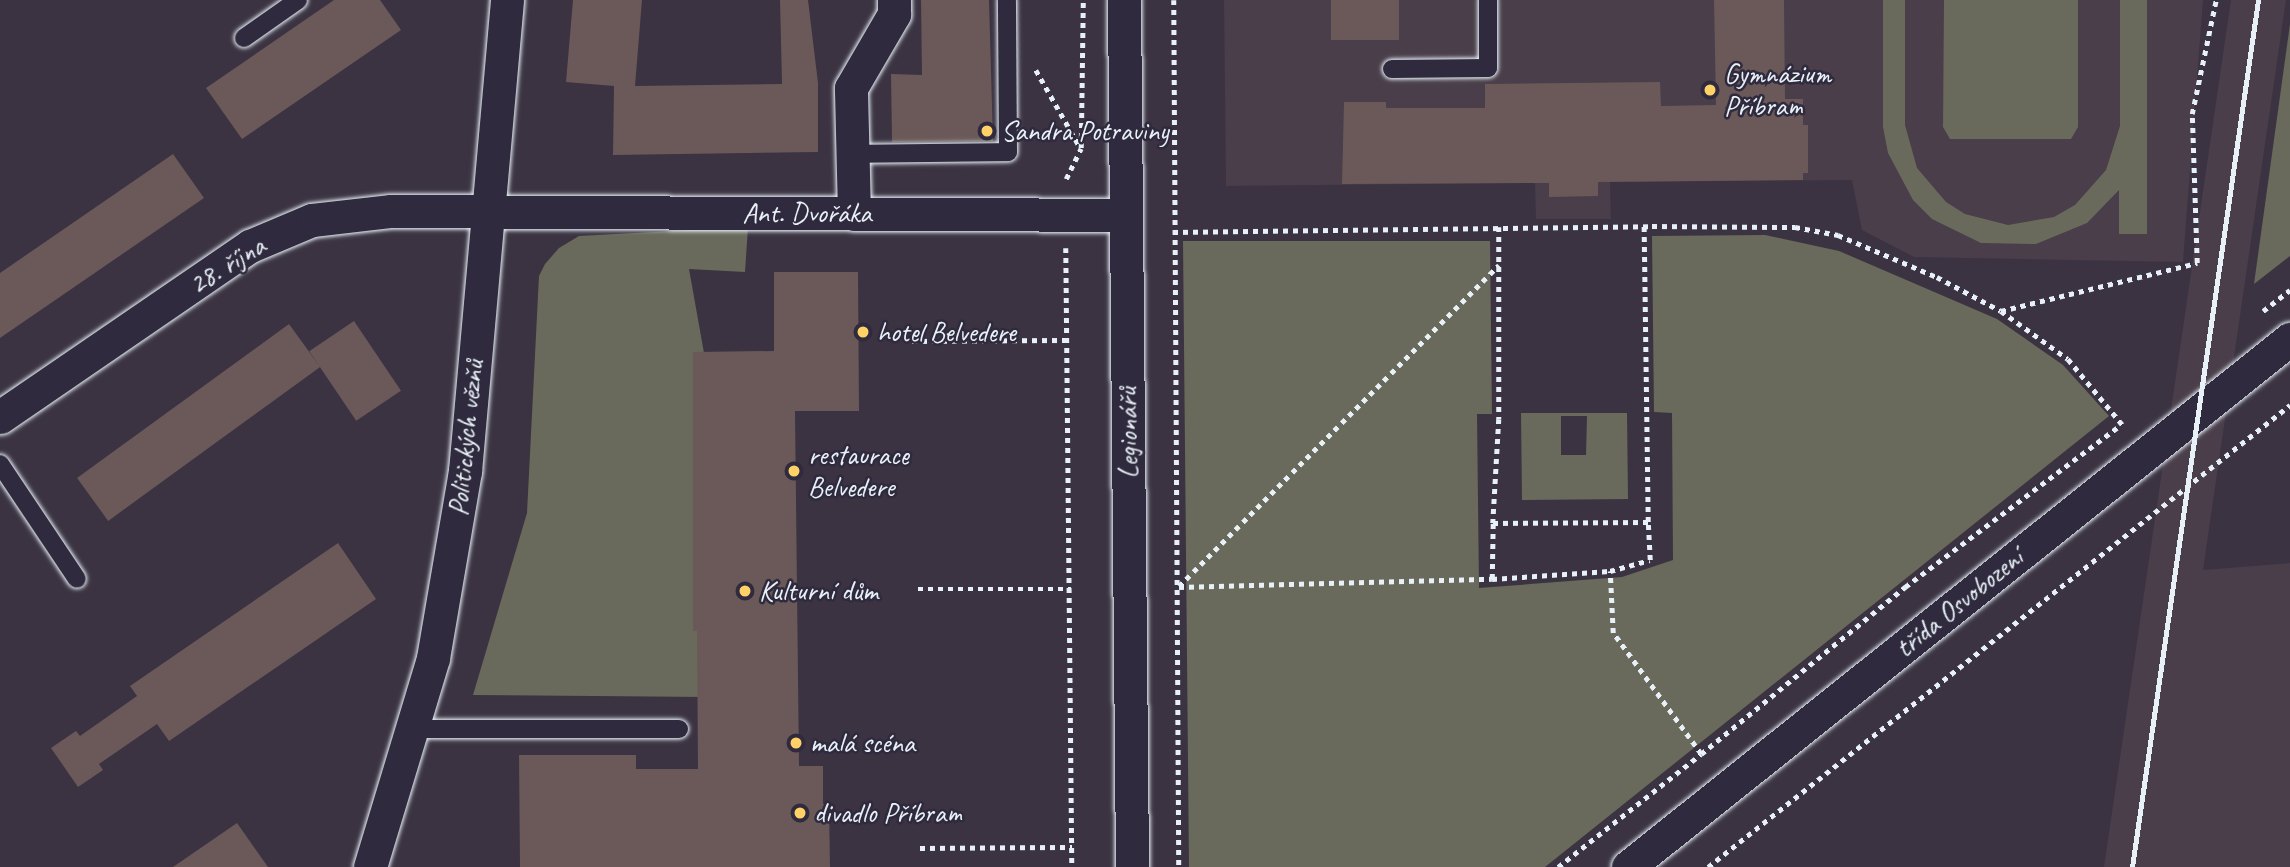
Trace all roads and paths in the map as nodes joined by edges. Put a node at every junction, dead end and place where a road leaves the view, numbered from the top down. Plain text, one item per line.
1 (298, 0) edge
2 (507, 0) edge
3 (894, 0) edge
4 (1007, 0) edge
5 (1083, 0) edge
6 (1124, 0) edge
7 (1174, 0) edge
8 (1488, 0) edge
9 (2216, 0) edge
10 (244, 38) dead end
11 (1034, 67) dead end
12 (1392, 69) dead end
13 (1081, 148) junction
14 (852, 154) junction
15 (1065, 180) dead end
16 (489, 211) junction
17 (854, 214) junction
18 (1126, 215) junction
19 (1644, 226) junction
20 (1499, 228) junction
21 (1173, 232) junction
22 (1066, 235) dead end
23 (1499, 265) junction
24 (2290, 290) edge
25 (2001, 311) junction
26 (2259, 315) dead end
27 (2290, 338) edge
28 (1067, 340) junction
29 (912, 341) dead end
30 (2290, 405) edge
31 (2133, 416) dead end
32 (0, 417) edge
33 (2122, 424) junction
34 (0, 464) edge
35 (1648, 522) junction
36 (1493, 523) junction
37 (1610, 571) junction
38 (77, 579) dead end
39 (1492, 579) junction
40 (1179, 587) junction
41 (918, 589) dead end
42 (1070, 589) junction
43 (414, 729) junction
44 (678, 729) dead end
45 (1701, 754) junction
46 (1072, 847) junction
47 (920, 848) dead end
48 (370, 867) edge
49 (1072, 867) edge
50 (1132, 867) edge
51 (1180, 867) edge
52 (1558, 867) edge
53 (1628, 867) edge
54 (1709, 867) edge

1 - 10 lane
2 - 16 street, Politických vězňů
3 - 14 street
4 - 14 lane
5 - 13 path
6 - 18 street, Legionářů
7 - 21 path
8 - 12 lane
9 - 25 path
11 - 13 path
13 - 15 path
14 - 17 street
16 - 17 street, Ant. Dvořáka
16 - 32 street, 28. října
16 - 43 street, Politických vězňů
17 - 18 street, Ant. Dvořáka
18 - 50 street, Legionářů
19 - 20 path
19 - 25 path
19 - 35 path
20 - 21 path
20 - 23 path
21 - 40 path
22 - 28 path
23 - 36 path
23 - 40 path
24 - 26 path
25 - 33 path
27 - 53 street, třída Osvobození
28 - 29 path
28 - 42 path
30 - 54 path
31 - 33 path
33 - 45 path
34 - 38 lane
35 - 36 path
35 - 37 path
36 - 39 path
37 - 39 path
37 - 45 path
39 - 40 path
40 - 51 path
41 - 42 path
42 - 46 path
43 - 44 lane
43 - 48 street, Politických vězňů
45 - 52 path
46 - 47 path
46 - 49 path

